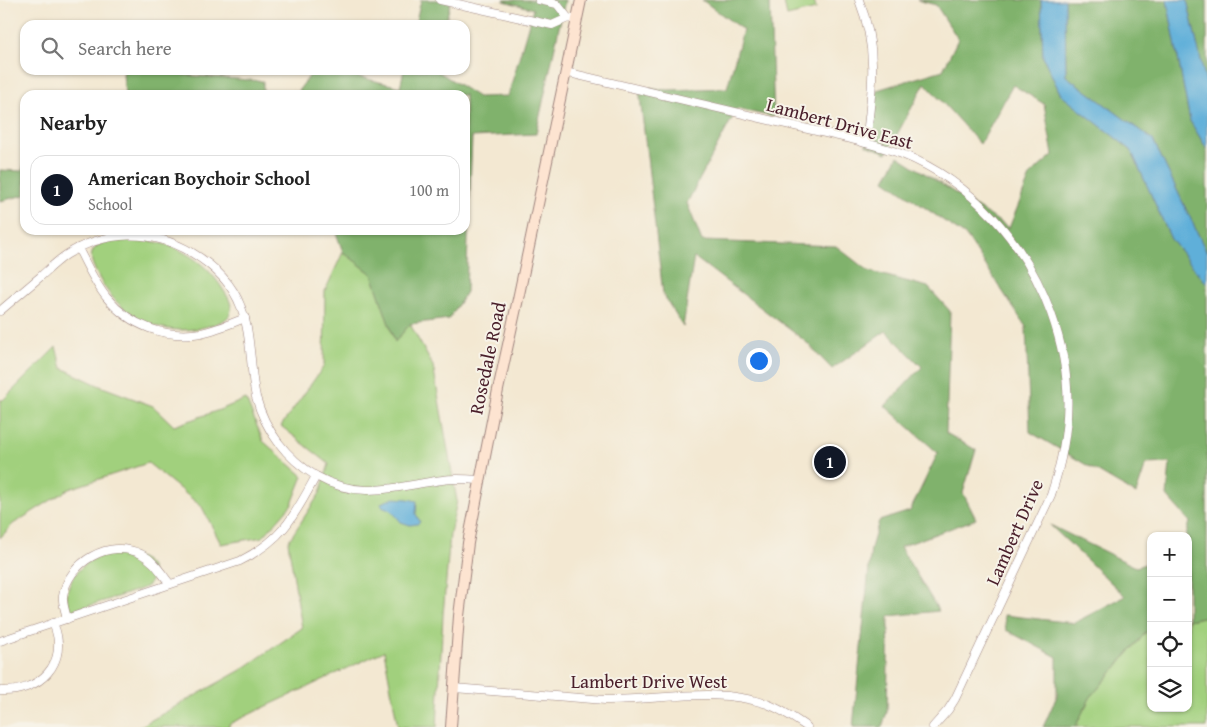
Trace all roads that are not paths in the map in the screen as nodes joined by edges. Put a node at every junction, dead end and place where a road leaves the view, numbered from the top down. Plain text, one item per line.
1 (440, 0) edge
2 (539, 0) edge
3 (581, 0) edge
4 (859, 0) edge
5 (572, 19) junction
6 (565, 72) junction
7 (866, 143) junction
8 (78, 248) junction
9 (0, 311) edge
10 (245, 318) junction
11 (1067, 386) joint
12 (316, 476) junction
13 (479, 480) junction
14 (170, 584) junction
15 (67, 619) junction
16 (53, 624) junction
17 (0, 641) edge
18 (454, 688) junction
19 (0, 692) edge
20 (451, 727) edge
21 (807, 727) edge
22 (933, 727) edge

1 - 5 street
2 - 5 street
3 - 5 street, Rosedale Road
4 - 7 street
5 - 6 street, Rosedale Road
6 - 7 street, Lambert Drive East
6 - 13 street, Rosedale Road
7 - 11 street, Lambert Drive East
8 - 9 street
8 - 10 street
8 - 10 street
10 - 12 street
11 - 22 street, Lambert Drive
12 - 13 street
12 - 14 street
13 - 18 street, Rosedale Road
14 - 15 street
14 - 15 street
15 - 16 street
16 - 17 street
16 - 19 street
18 - 20 street, Rosedale Road
18 - 21 street, Lambert Drive West

